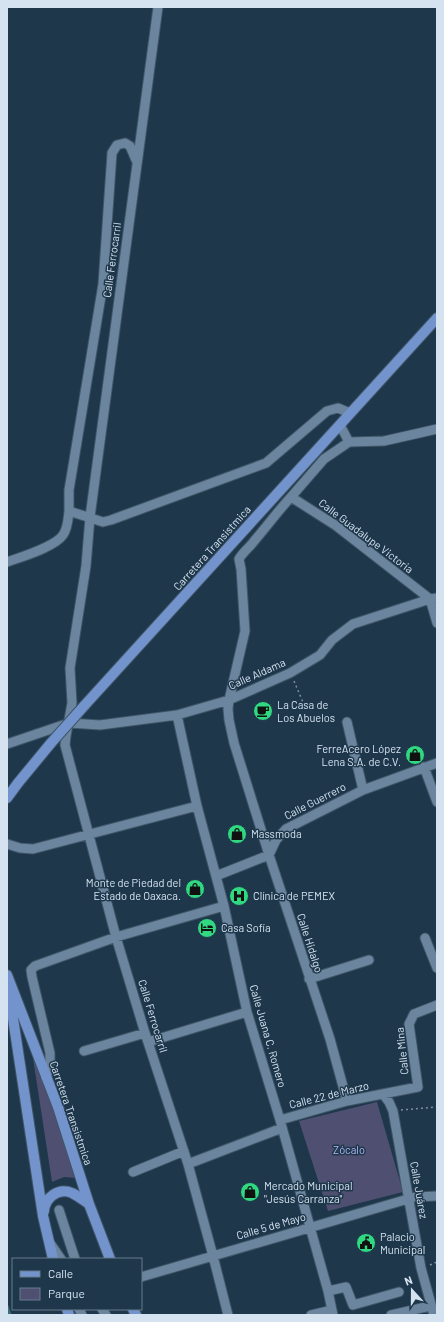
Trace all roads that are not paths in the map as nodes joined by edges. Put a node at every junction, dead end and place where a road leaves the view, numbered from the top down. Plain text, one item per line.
1 (158, 7) edge
2 (137, 164) junction
3 (437, 318) edge
4 (350, 413) junction
5 (340, 425) junction
6 (437, 429) edge
7 (349, 442) junction
8 (291, 497) junction
9 (69, 511) junction
10 (90, 516) junction
11 (7, 562) edge
12 (433, 598) edge
13 (437, 623) edge
14 (230, 700) junction
15 (177, 715) junction
16 (347, 722) dead end
17 (69, 723) junction
18 (7, 744) edge
19 (437, 763) edge
20 (424, 767) junction
21 (363, 790) junction
22 (7, 798) edge
23 (437, 802) edge
24 (197, 806) junction
25 (89, 833) junction
26 (7, 844) edge
27 (269, 855) junction
28 (216, 876) junction
29 (224, 906) junction
30 (116, 937) junction
31 (425, 938) dead end
32 (369, 960) dead end
33 (437, 968) edge
34 (7, 975) edge
35 (309, 979) junction
36 (7, 980) edge
37 (437, 1005) edge
38 (246, 1012) junction
39 (146, 1037) junction
40 (84, 1051) dead end
41 (46, 1078) junction
42 (418, 1087) joint
43 (383, 1094) junction
44 (347, 1101) junction
45 (281, 1124) junction
46 (184, 1151) junction
47 (188, 1164) junction
48 (133, 1172) dead end
49 (437, 1196) edge
50 (411, 1198) junction
51 (89, 1204) junction
52 (59, 1210) dead end
53 (43, 1216) junction
54 (310, 1228) junction
55 (48, 1240) junction
56 (214, 1256) junction
57 (75, 1257) edge
58 (53, 1258) edge
59 (61, 1258) edge
60 (110, 1258) edge
61 (142, 1277) edge
62 (328, 1291) junction
63 (399, 1292) dead end
64 (432, 1311) edge
65 (333, 1313) edge
66 (228, 1315) edge
67 (311, 1315) edge
68 (391, 1315) edge

1 - 2 street, Calle Ferrocarril
2 - 9 street
2 - 10 street, Calle Ferrocarril
3 - 4 main road, Carretera Transistmica
4 - 5 main road, Carretera Transistmica
4 - 10 street
5 - 7 street
5 - 22 main road, Carretera Transistmica, bridge
6 - 7 street
7 - 8 street
8 - 12 street, Calle Guadalupe Victoria
8 - 14 street, Calle Hidalgo
9 - 10 street
9 - 11 street
10 - 17 street, Calle Ferrocarril
12 - 13 street
12 - 14 street, Calle Aldama
14 - 15 street, Calle Aldama
14 - 27 street, Calle Hidalgo
15 - 17 street, Calle Aldama
15 - 24 street, Calle Juana C. Romero
16 - 21 street
17 - 18 street
17 - 25 street, Calle Ferrocarril
19 - 20 street, Calle Guerrero
20 - 21 street, Calle Guerrero
20 - 23 street
21 - 27 street, Calle Guerrero
24 - 25 street
24 - 28 street, Calle Juana C. Romero
25 - 26 street
25 - 30 street, Calle Ferrocarril
27 - 28 street
27 - 35 street, Calle Hidalgo
28 - 29 street, Calle Juana C. Romero
29 - 30 street
29 - 38 street, Calle Juana C. Romero
30 - 39 street, Calle Ferrocarril
30 - 41 street
31 - 33 street
32 - 35 street
34 - 41 main road, Carretera Transistmica
35 - 44 street, Calle Hidalgo
36 - 53 main road
37 - 42 street, Calle Mina
38 - 39 street
38 - 45 street, Calle Juana C. Romero
39 - 40 street
39 - 46 street, Calle Ferrocarril
41 - 51 main road, Carretera Transistmica
42 - 43 street, Calle 22 de Marzo
43 - 44 street, Calle 22 de Marzo
43 - 50 street, Calle Juárez
44 - 45 street, Calle 22 de Marzo
45 - 47 street, Calle 22 de Marzo
45 - 54 street, Calle Juana C. Romero
46 - 47 street, Calle Ferrocarril
46 - 48 street
47 - 56 street, Calle Ferrocarril
49 - 50 street, Calle 5 de Mayo
50 - 54 street, Calle 5 de Mayo
50 - 64 street, Calle Juárez
51 - 53 main road
51 - 60 main road, Carretera Transistmica
52 - 57 street
53 - 55 main road
54 - 56 street, Calle 5 de Mayo
54 - 62 street, Calle Juana C. Romero
55 - 58 main road
55 - 59 street
56 - 61 street, Calle 5 de Mayo
56 - 66 street, Calle Ferrocarril
62 - 63 street
62 - 65 street, Calle Juana C. Romero
64 - 68 street
65 - 67 street

